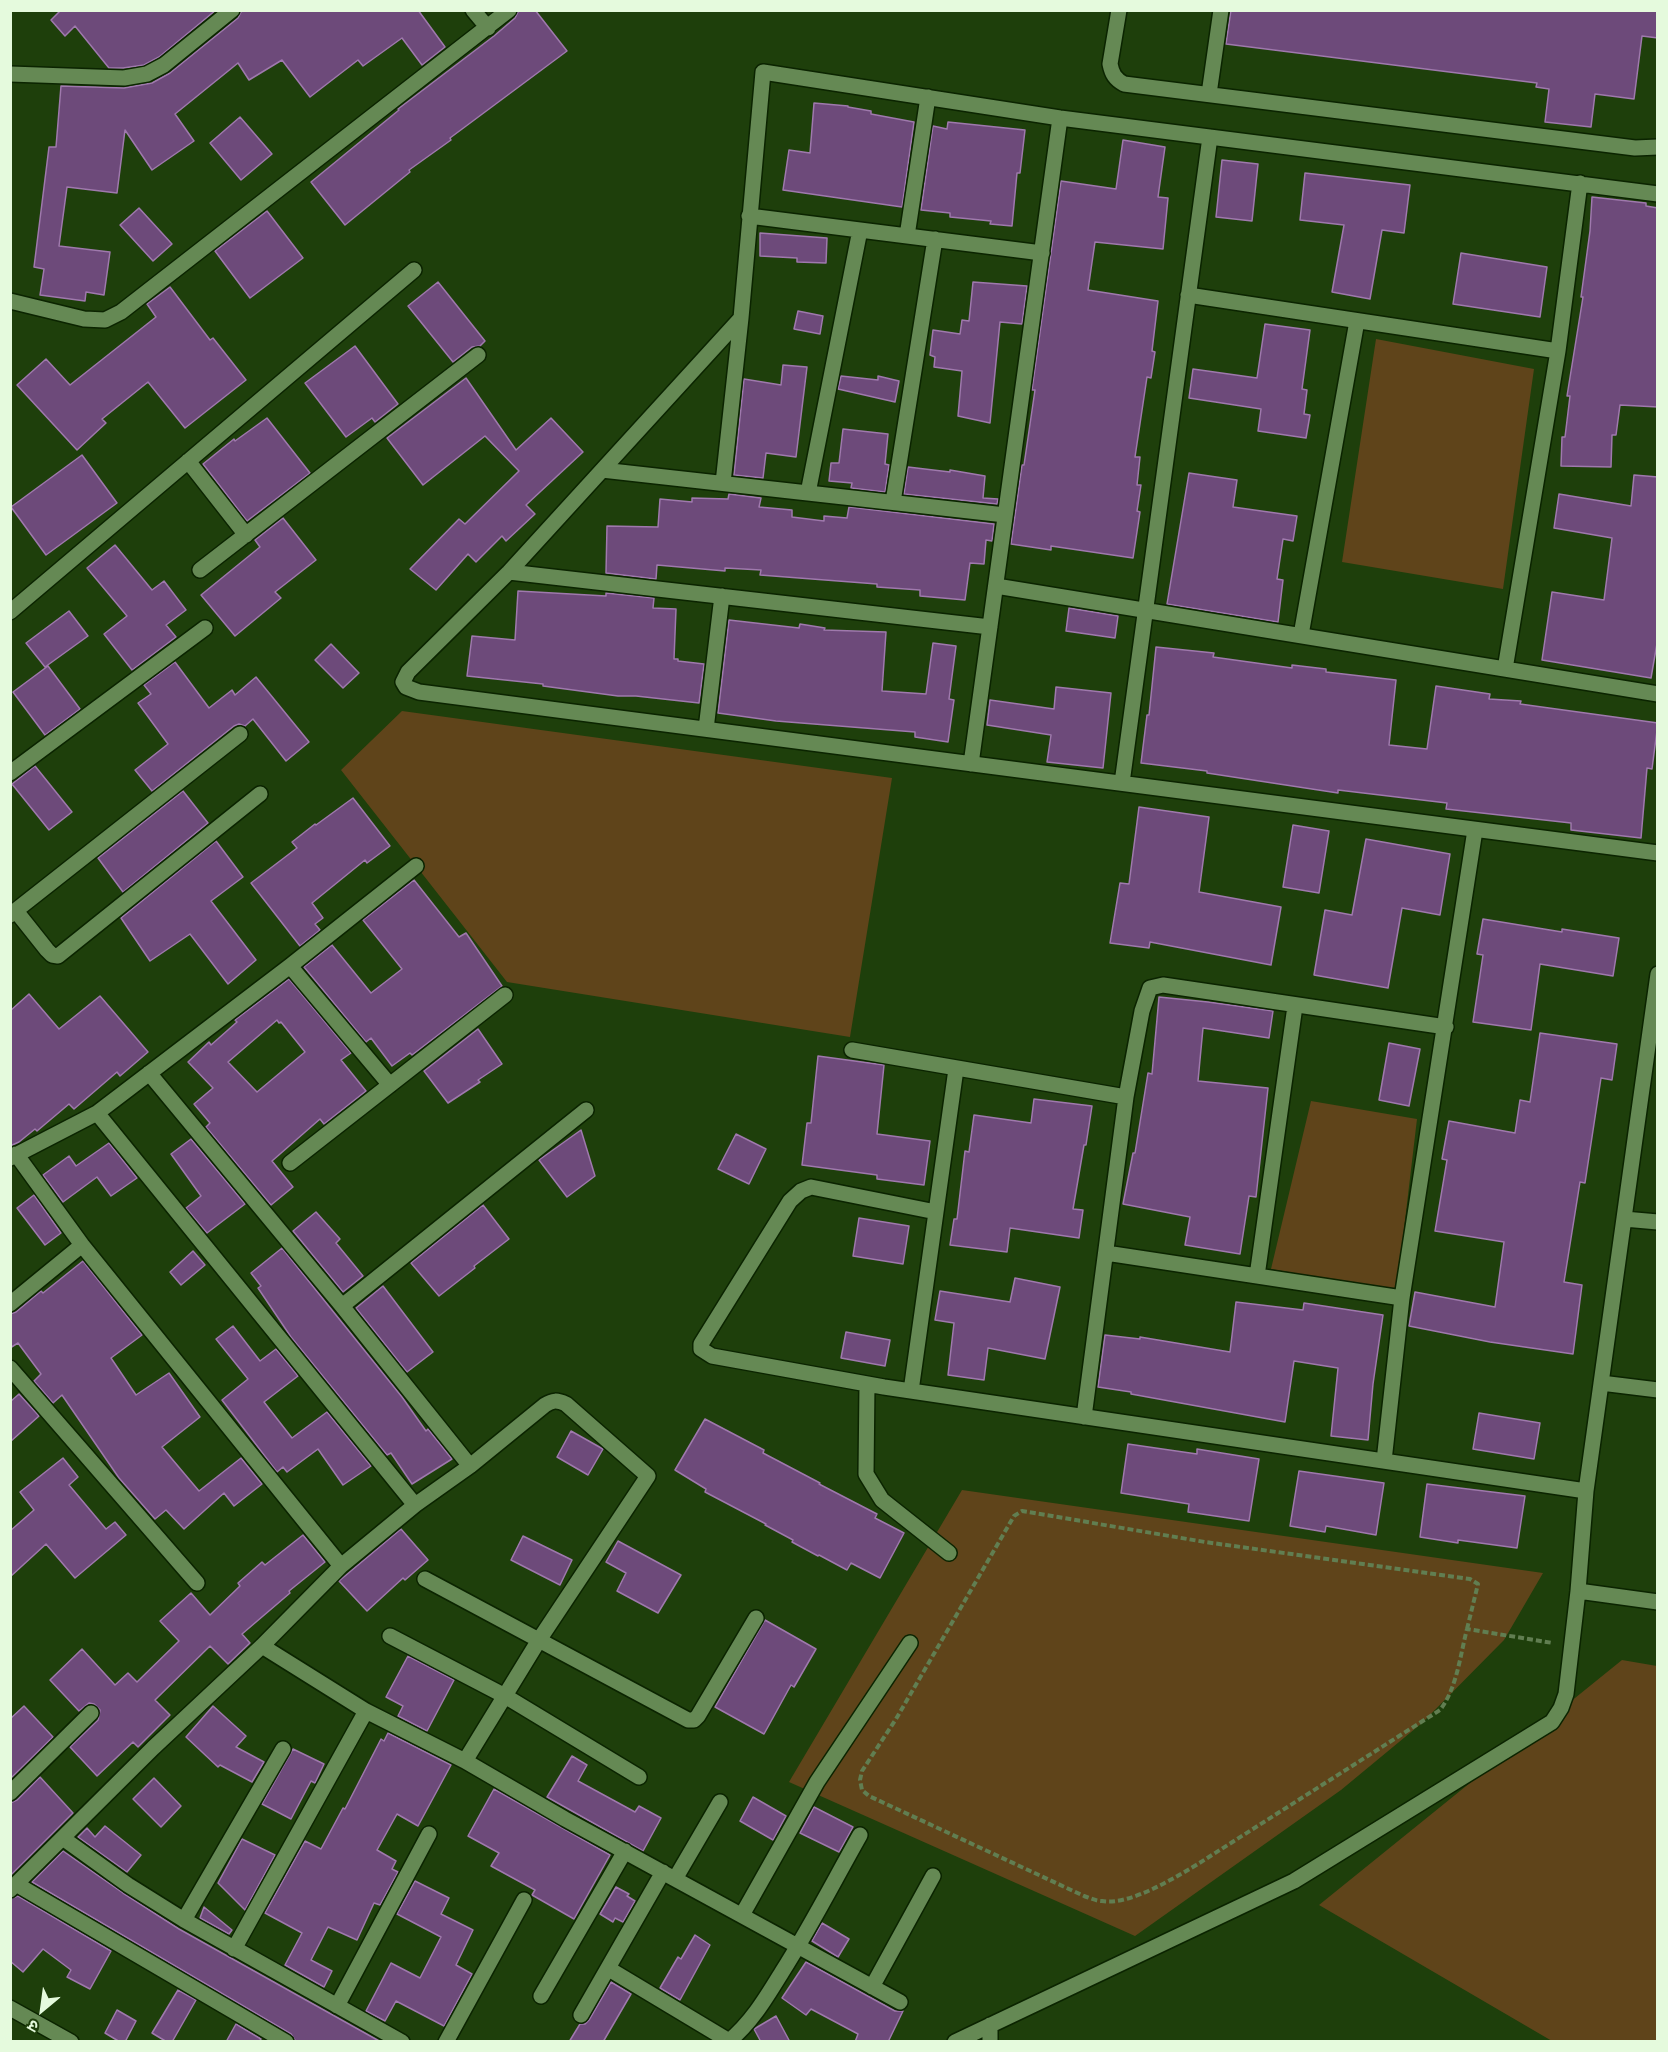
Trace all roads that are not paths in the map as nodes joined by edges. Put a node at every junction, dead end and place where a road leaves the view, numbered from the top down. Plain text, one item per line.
1 (232, 10) edge
2 (473, 10) edge
3 (509, 10) edge
4 (1119, 10) edge
5 (1221, 10) edge
6 (488, 28) junction
7 (10, 74) edge
8 (1209, 94) junction
9 (927, 97) junction
10 (1060, 118) junction
11 (1210, 137) junction
12 (1658, 147) edge
13 (1580, 183) junction
14 (1658, 194) edge
15 (749, 216) junction
16 (860, 230) junction
17 (907, 236) junction
18 (935, 239) junction
19 (1042, 253) junction
20 (414, 270) dead end
21 (1188, 295) junction
22 (10, 301) edge
23 (741, 318) junction
24 (1357, 321) junction
25 (1558, 351) junction
26 (478, 355) dead end
27 (188, 461) junction
28 (602, 470) junction
29 (723, 483) junction
30 (808, 493) junction
31 (893, 502) junction
32 (1005, 515) junction
33 (246, 535) junction
34 (200, 570) dead end
35 (510, 572) junction
36 (996, 586) junction
37 (722, 596) junction
38 (1145, 610) junction
39 (10, 612) edge
40 (990, 627) junction
41 (205, 628) dead end
42 (1301, 635) junction
43 (1505, 669) junction
44 (1658, 694) edge
45 (706, 729) junction
46 (240, 734) dead end
47 (971, 764) junction
48 (10, 773) edge
49 (1122, 783) junction
50 (260, 794) dead end
51 (1475, 830) junction
52 (1658, 853) edge
53 (416, 866) dead end
54 (13, 913) edge
55 (290, 966) junction
56 (1658, 974) edge
57 (505, 994) dead end
58 (1295, 1006) junction
59 (1655, 1007) edge
60 (1446, 1027) junction
61 (852, 1050) dead end
62 (956, 1069) junction
63 (149, 1073) junction
64 (390, 1084) junction
65 (1126, 1096) junction
66 (586, 1110) dead end
67 (97, 1113) junction
68 (13, 1156) edge
69 (290, 1163) dead end
70 (936, 1212) junction
71 (1624, 1219) junction
72 (1658, 1222) edge
73 (82, 1245) junction
74 (1106, 1253) junction
75 (1257, 1276) junction
76 (1402, 1298) junction
77 (10, 1304) edge
78 (342, 1306) junction
79 (10, 1368) edge
80 (1601, 1383) junction
81 (867, 1384) junction
82 (1658, 1390) edge
83 (911, 1391) junction
84 (1084, 1417) junction
85 (1384, 1461) junction
86 (470, 1466) junction
87 (1586, 1491) junction
88 (415, 1505) junction
89 (949, 1553) dead end
90 (341, 1566) junction
91 (425, 1578) dead end
92 (197, 1583) dead end
93 (1578, 1591) junction
94 (1658, 1602) edge
95 (756, 1618) dead end
96 (390, 1636) dead end
97 (539, 1640) junction
98 (910, 1643) dead end
99 (262, 1646) junction
100 (505, 1696) junction
101 (366, 1711) junction
102 (92, 1713) dead end
103 (283, 1749) dead end
104 (465, 1761) junction
105 (639, 1777) dead end
106 (10, 1793) edge
107 (720, 1802) dead end
108 (429, 1834) dead end
109 (860, 1835) dead end
110 (64, 1839) junction
111 (625, 1851) junction
112 (669, 1875) junction
113 (933, 1876) dead end
114 (13, 1887) edge
115 (524, 1900) dead end
116 (742, 1915) junction
117 (184, 1920) junction
118 (798, 1947) junction
119 (234, 1949) junction
120 (609, 1969) junction
121 (872, 1987) junction
122 (541, 1996) dead end
123 (900, 2002) dead end
124 (337, 2006) junction
125 (10, 2008) edge
126 (581, 2015) dead end
127 (990, 2025) junction
128 (385, 2038) edge
129 (729, 2041) edge
130 (71, 2042) edge
131 (286, 2042) edge
132 (402, 2042) edge
133 (447, 2042) edge
134 (956, 2042) edge
135 (990, 2042) edge

1 - 7 street
2 - 6 street
3 - 6 street
4 - 8 street
5 - 8 street
6 - 22 street
8 - 12 street
9 - 10 street
9 - 15 street
9 - 17 street
10 - 11 street
10 - 19 street
11 - 13 street
11 - 21 street
13 - 14 street
13 - 25 street
15 - 16 street
15 - 23 street
16 - 17 street
16 - 30 street
17 - 18 street
18 - 19 street
18 - 31 street
19 - 32 street
20 - 27 street
21 - 24 street
21 - 38 street
23 - 28 street
23 - 29 street
24 - 25 street
24 - 42 street
25 - 43 street
26 - 33 street
27 - 33 street
27 - 39 street
28 - 29 street
28 - 35 street
29 - 30 street
30 - 31 street
31 - 32 street
32 - 36 street
33 - 34 street
35 - 37 street
35 - 45 street
36 - 38 street
36 - 40 street
37 - 40 street
37 - 45 street
38 - 42 street
38 - 49 street
40 - 47 street
41 - 48 street
42 - 43 street
43 - 44 street
45 - 47 street
46 - 54 street
47 - 49 street
49 - 51 street
50 - 54 street
51 - 52 street
51 - 60 street
53 - 55 street
55 - 63 street
55 - 64 street
56 - 59 street
57 - 64 street
58 - 60 street
58 - 65 street
58 - 75 street
59 - 71 street
60 - 76 street
61 - 62 street
62 - 65 street
62 - 70 street
63 - 67 street
63 - 78 street
64 - 69 street
65 - 74 street
66 - 78 street
67 - 68 street
67 - 88 street
68 - 73 street
70 - 81 street
70 - 83 street
71 - 72 street
71 - 80 street
73 - 77 street
73 - 90 street
74 - 75 street
74 - 84 street
75 - 76 street
76 - 85 street
78 - 86 street
79 - 92 street
80 - 82 street
80 - 87 street
81 - 83 street
81 - 89 street
83 - 84 street
84 - 85 street
85 - 87 street
86 - 88 street
86 - 97 street
87 - 93 street
88 - 90 street
90 - 99 street
91 - 97 street
93 - 94 street
93 - 127 street
95 - 97 street
96 - 100 street
97 - 100 street
98 - 116 street
99 - 101 street
99 - 110 street
100 - 104 street
100 - 105 street
101 - 104 street
101 - 119 street
102 - 106 street
103 - 117 street
104 - 111 street
107 - 112 street
108 - 124 street
109 - 118 street
110 - 114 street
110 - 117 street
111 - 112 street
111 - 122 street
112 - 116 street
112 - 120 street
113 - 121 street
114 - 131 street
115 - 133 street
116 - 118 street
117 - 119 street
118 - 121 street
118 - 129 street
119 - 124 street
120 - 126 street
120 - 129 street
121 - 123 street
124 - 128 street
125 - 130 street
127 - 134 street
127 - 135 street
128 - 132 street

